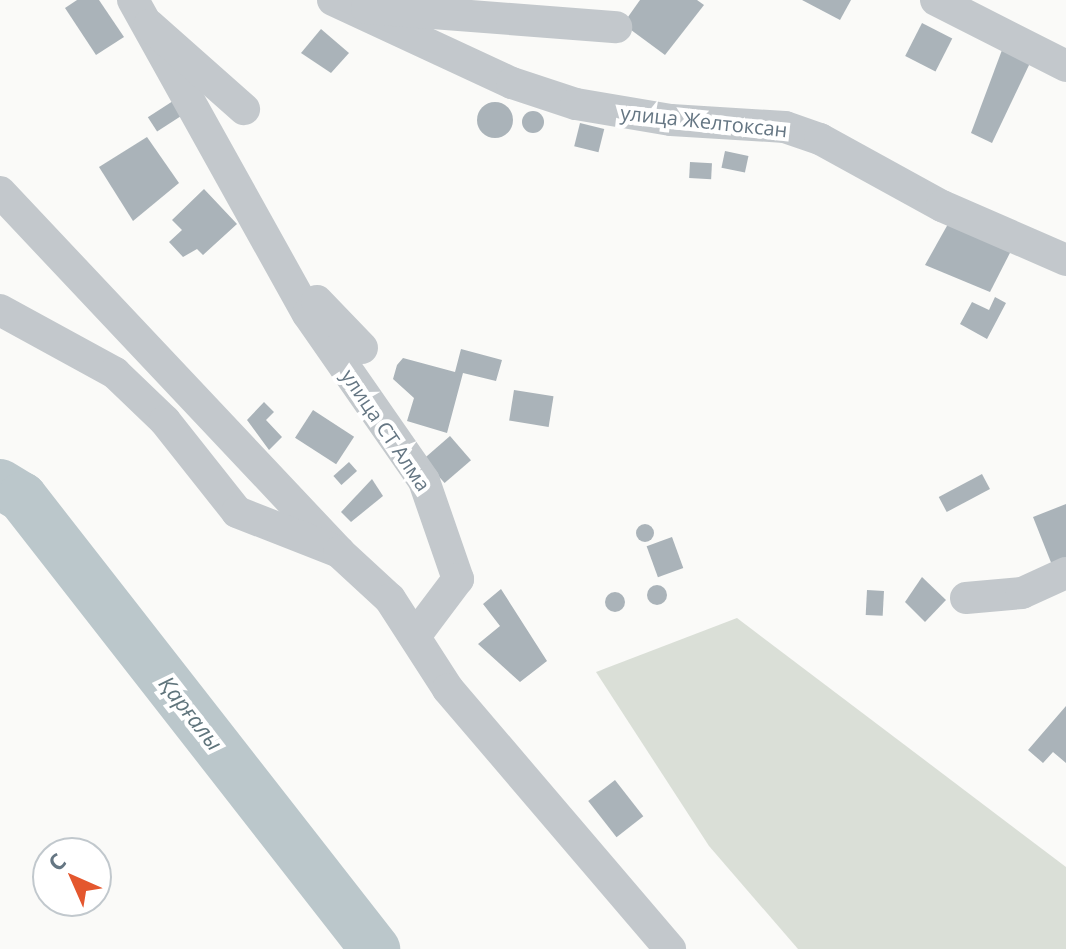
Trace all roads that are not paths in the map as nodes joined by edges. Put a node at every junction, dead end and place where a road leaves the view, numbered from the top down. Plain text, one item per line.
1 (936, 0) edge
2 (340, 5) edge
3 (138, 10) edge
4 (616, 27) dead end
5 (1066, 66) edge
6 (244, 109) dead end
7 (0, 192) edge
8 (1066, 260) edge
9 (286, 270) junction
10 (0, 310) edge
11 (362, 348) dead end
12 (339, 552) junction
13 (1066, 573) edge
14 (966, 598) dead end
15 (416, 635) junction
16 (670, 949) edge

1 - 5 street
2 - 4 street
2 - 8 street, улица Желтоксан
3 - 6 street
3 - 9 street, улица СТ Алма
7 - 12 street
9 - 11 street
9 - 15 street, улица СТ Алма
10 - 12 street
12 - 15 street
13 - 14 street
15 - 16 street

